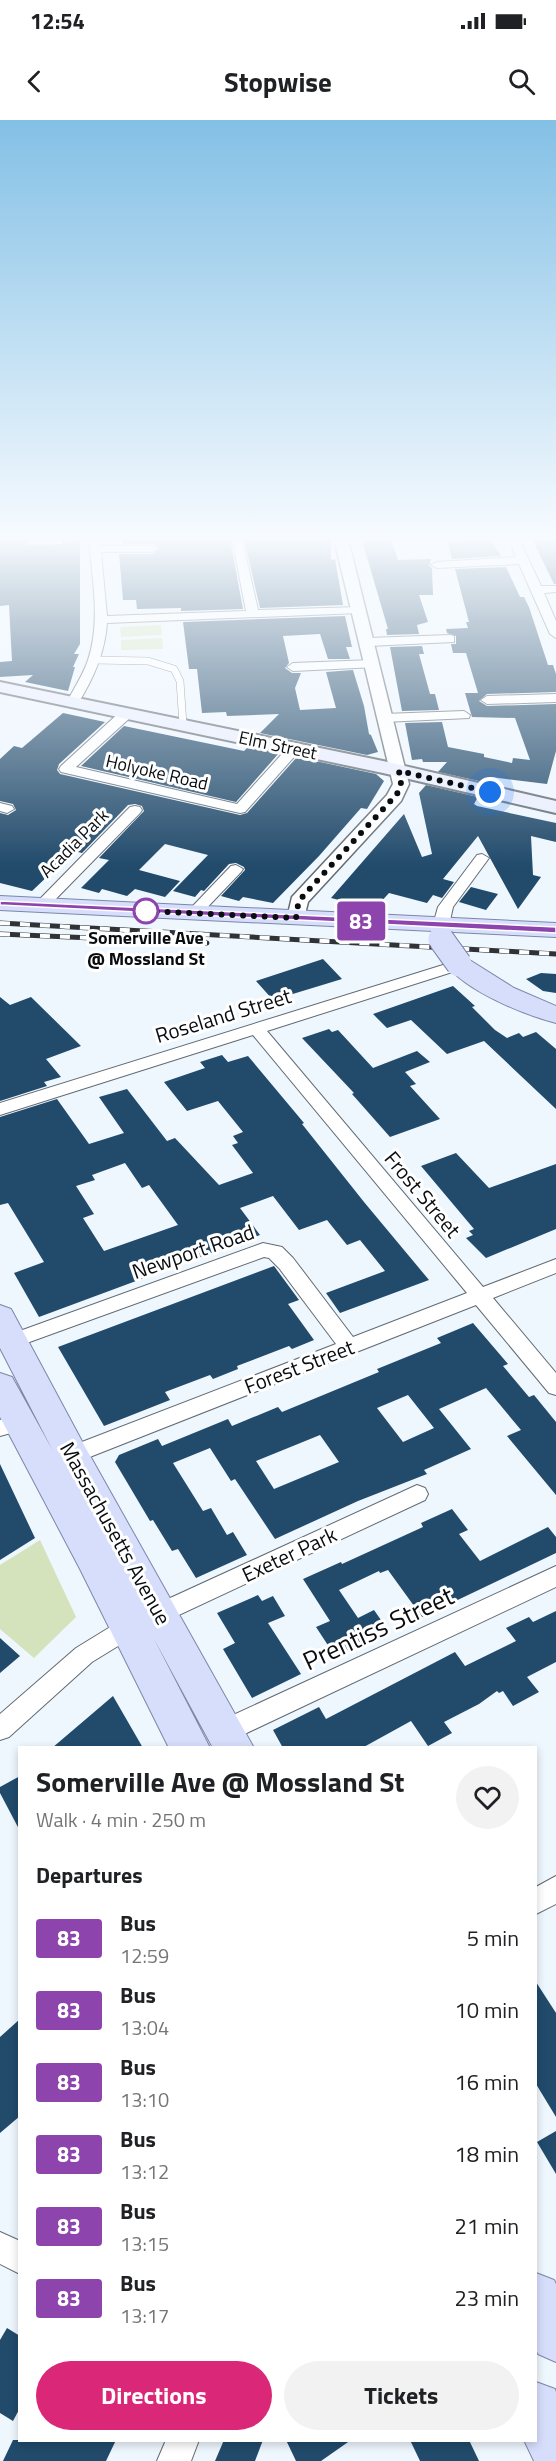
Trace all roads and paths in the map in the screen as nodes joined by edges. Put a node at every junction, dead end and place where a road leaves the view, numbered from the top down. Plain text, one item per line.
1 (98, 648) edge
2 (369, 648) edge
3 (94, 660) junction
4 (373, 664) junction
5 (293, 667) dead end
6 (0, 687) edge
7 (556, 698) edge
8 (487, 700) dead end
9 (73, 702) junction
10 (127, 713) junction
11 (464, 715) dead end
12 (384, 718) junction
13 (183, 725) junction
14 (295, 748) junction
15 (399, 771) junction
16 (556, 807) edge
17 (135, 810) dead end
18 (482, 858) dead end
19 (236, 869) dead end
20 (0, 903) edge
21 (41, 906) junction
22 (194, 913) junction
23 (296, 918) junction
24 (556, 930) edge
25 (441, 932) junction
26 (459, 965) junction
27 (556, 1015) edge
28 (256, 1028) junction
29 (0, 1109) edge
30 (556, 1266) edge
31 (478, 1296) junction
32 (7, 1329) edge
33 (349, 1347) junction
34 (0, 1386) edge
35 (556, 1387) edge
36 (10, 1425) edge
37 (57, 1461) junction
38 (417, 1494) dead end
39 (556, 1576) edge
40 (144, 1619) junction
41 (0, 1729) edge
42 (230, 1739) edge
43 (189, 1746) edge
44 (556, 1889) edge
45 (537, 1899) edge
46 (0, 2247) edge
47 (18, 2258) edge
48 (537, 2300) edge
49 (556, 2336) edge
50 (537, 2411) edge
51 (182, 2442) edge
52 (556, 2448) edge
53 (174, 2461) edge

1 - 3 street
2 - 4 street
3 - 9 street
3 - 13 lane
4 - 5 street
4 - 12 street
6 - 9 main road, Elm Street
7 - 8 street
9 - 10 main road, Elm Street
10 - 13 main road, Elm Street
10 - 14 street, Holyoke Road
11 - 12 street
12 - 15 street
13 - 14 main road, Elm Street
14 - 15 main road, Elm Street
15 - 16 main road, Elm Street
15 - 23 street
17 - 21 street, Acadia Park
18 - 25 street
19 - 22 street
20 - 21 main road
21 - 22 main road
22 - 23 main road
23 - 25 main road
24 - 25 main road
25 - 26 main road, bridge
26 - 27 main road
26 - 28 street, Roseland Street
28 - 29 street, Roseland Street
28 - 31 street, Frost Street
30 - 31 street, Forest Street
31 - 33 street, Forest Street
31 - 35 street, Frost Street
32 - 33 street, Newport Road
32 - 37 main road, Massachusetts Avenue
33 - 37 street, Forest Street
34 - 36 main road, Massachusetts Avenue
36 - 37 main road, Massachusetts Avenue
37 - 40 main road, Massachusetts Avenue
38 - 40 street, Exeter Park
39 - 42 street, Prentiss Street
40 - 41 street, Exeter Park
40 - 42 main road, Massachusetts Avenue
40 - 43 main road, Massachusetts Avenue
44 - 45 street
46 - 47 street
48 - 49 main road
50 - 52 main road
51 - 53 street

